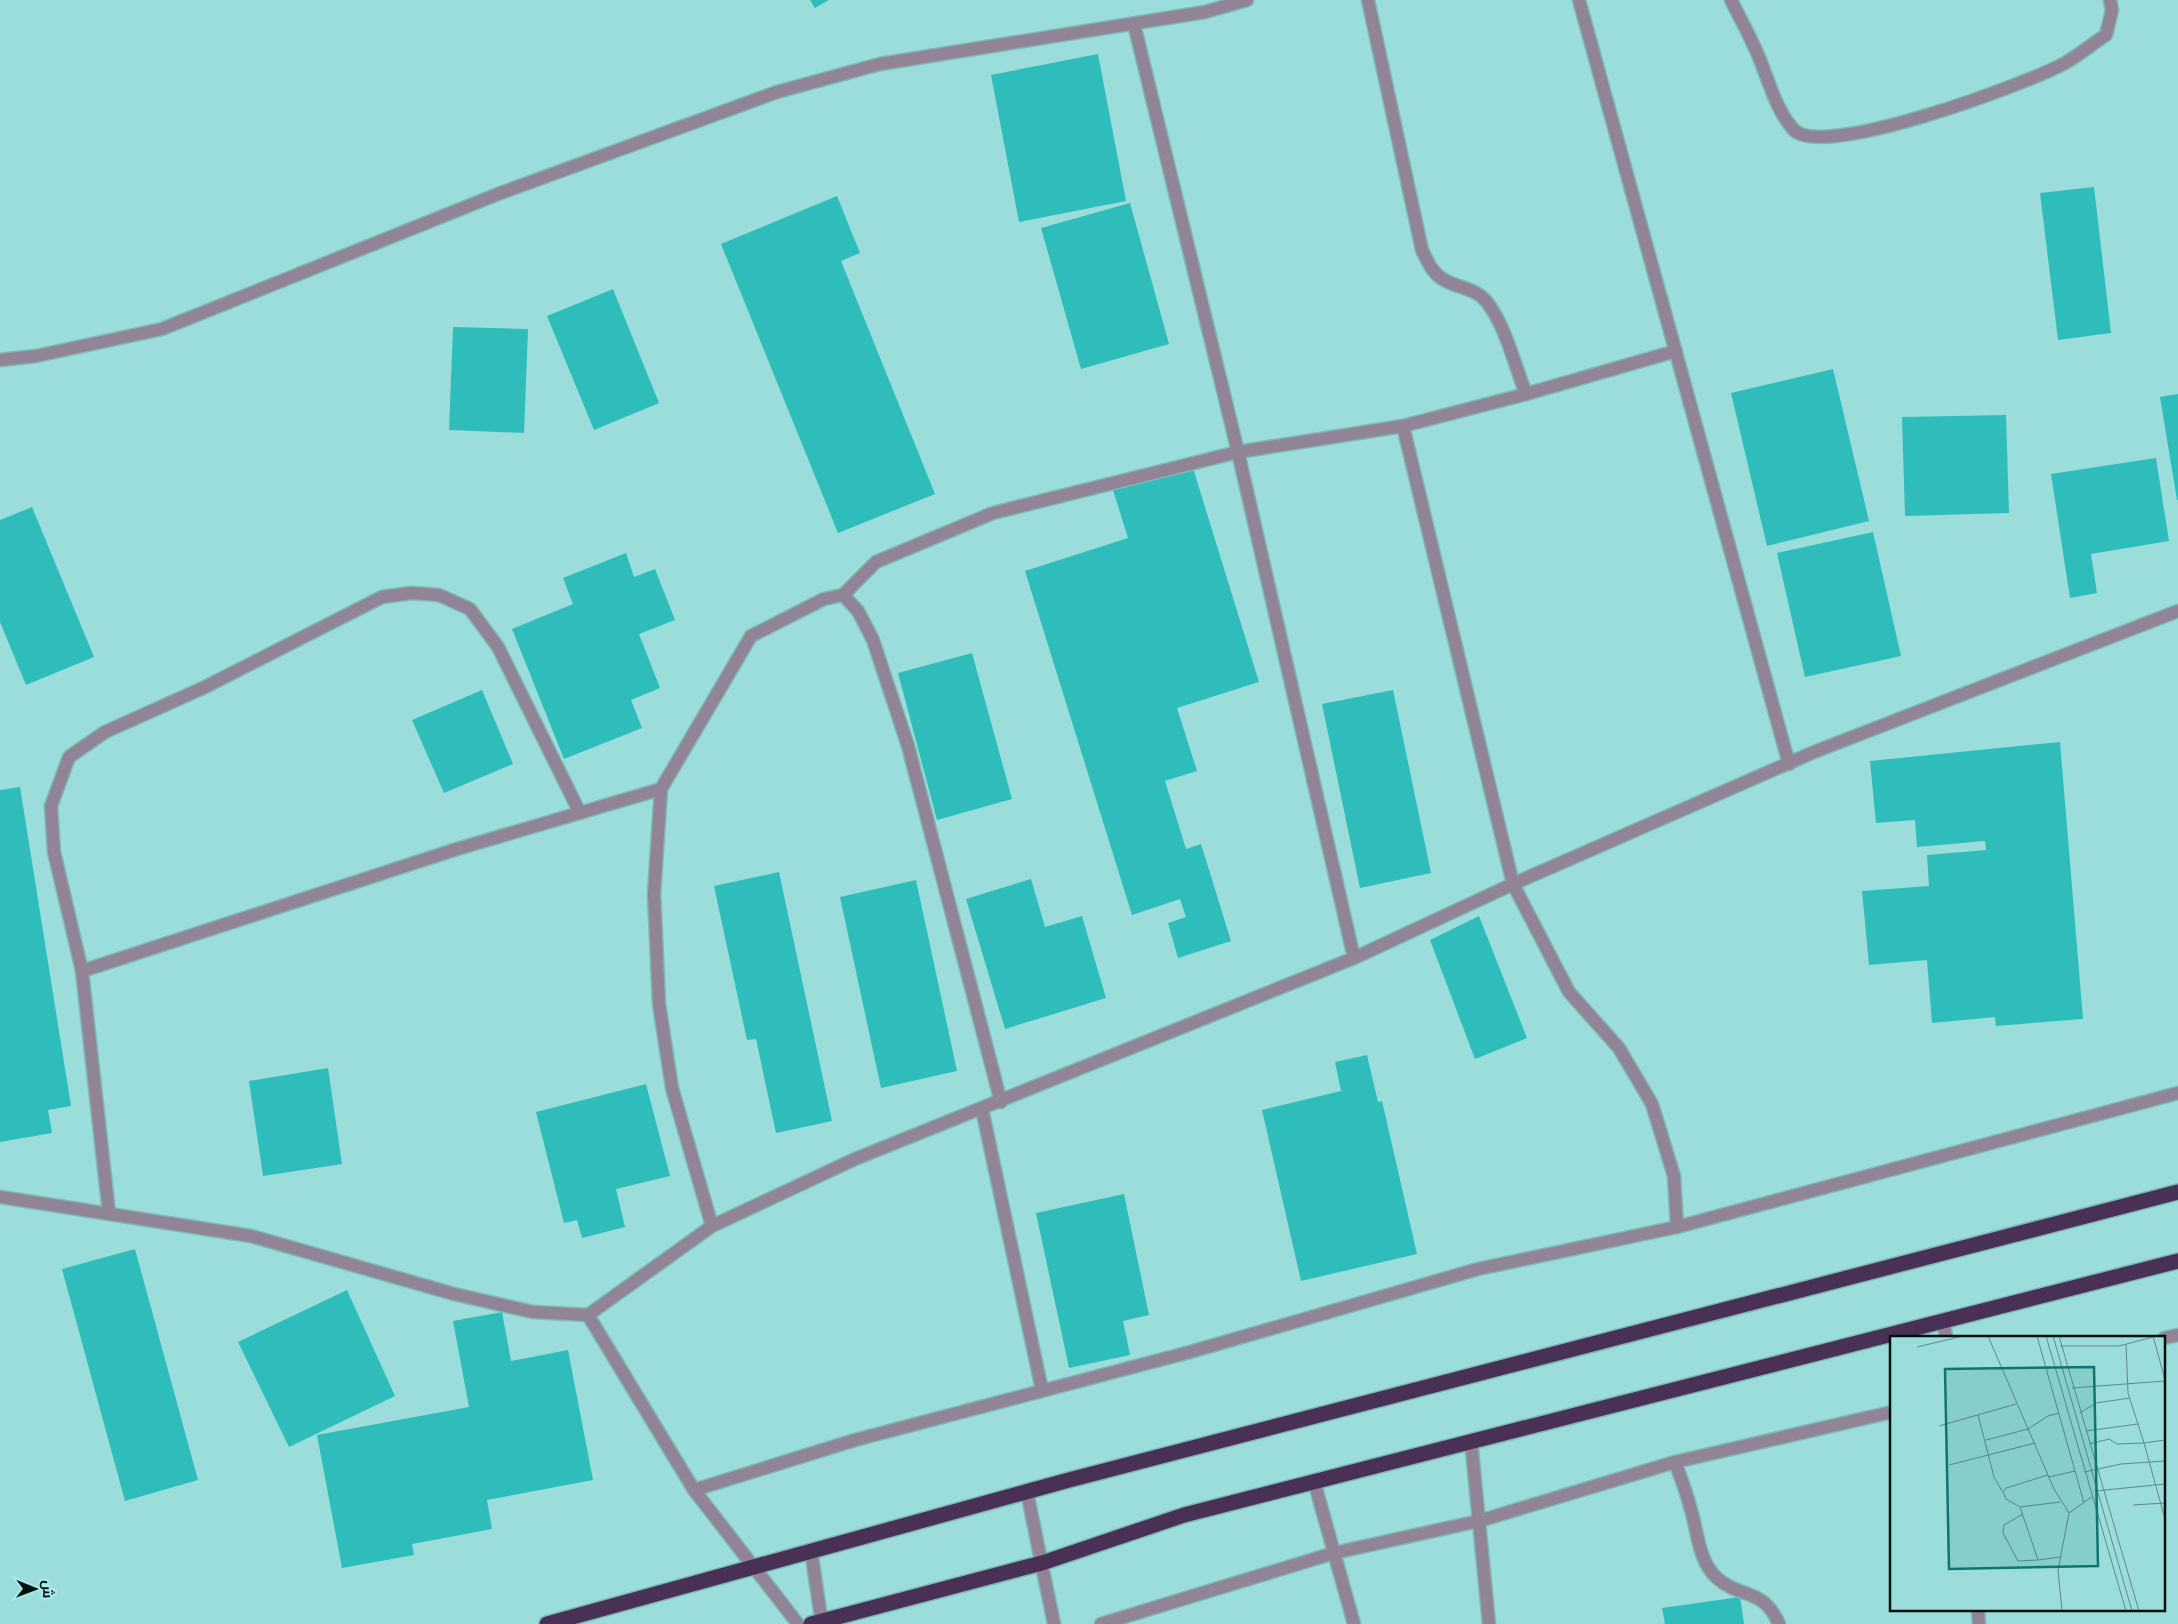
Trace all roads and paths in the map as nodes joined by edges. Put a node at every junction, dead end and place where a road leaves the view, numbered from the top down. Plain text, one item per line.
1 (1248, 0) edge
2 (1368, 0) edge
3 (1579, 0) edge
4 (1731, 0) edge
5 (2110, 0) edge
6 (1134, 24) junction
7 (1676, 351) junction
8 (0, 360) edge
9 (1526, 394) junction
10 (1403, 426) junction
11 (1238, 452) junction
12 (843, 595) junction
13 (2178, 611) edge
14 (1789, 764) junction
15 (661, 789) junction
16 (580, 813) junction
17 (1513, 884) junction
18 (1354, 958) junction
19 (82, 971) junction
20 (2178, 1093) edge
21 (1001, 1102) junction
22 (982, 1109) junction
23 (2178, 1192) edge
24 (0, 1197) edge
25 (109, 1212) junction
26 (712, 1226) junction
27 (1677, 1227) junction
28 (2178, 1261) edge
29 (588, 1315) junction
30 (1944, 1321) junction
31 (1946, 1336) edge
32 (1042, 1390) junction
33 (1890, 1412) edge
34 (1471, 1440) junction
35 (1676, 1462) junction
36 (1314, 1481) junction
37 (694, 1490) junction
38 (1027, 1492) junction
39 (1479, 1520) junction
40 (810, 1550) junction
41 (1334, 1554) junction
42 (1042, 1563) junction
43 (753, 1566) junction
44 (818, 1623) edge
45 (548, 1624) edge
46 (798, 1624) edge
47 (1054, 1624) edge
48 (1101, 1624) edge
49 (1354, 1624) edge
50 (1490, 1624) edge
51 (1779, 1624) edge

1 - 6 street
2 - 9 street
3 - 7 street
4 - 5 street
6 - 8 street
6 - 11 street
7 - 9 street
7 - 14 street
9 - 10 street
10 - 11 street
10 - 17 street
11 - 12 street
11 - 18 street
12 - 15 street
12 - 21 street
13 - 14 street
14 - 17 street
15 - 16 street
15 - 26 street
16 - 19 street
16 - 19 street
17 - 18 street
17 - 27 street
18 - 21 street
19 - 25 street
20 - 27 street
21 - 22 street
22 - 26 street
22 - 32 street
23 - 38 highway
24 - 25 street
25 - 29 street
26 - 29 street
27 - 32 street
28 - 30 highway
29 - 37 street
30 - 31 street
30 - 34 highway
32 - 37 street
33 - 35 street
34 - 36 highway
34 - 39 street
35 - 39 street
35 - 51 street
36 - 41 street
36 - 42 highway
37 - 43 street
38 - 40 highway
38 - 42 street
39 - 41 street
39 - 50 street
40 - 43 highway
40 - 44 street
41 - 48 street
41 - 49 street
42 - 44 highway
42 - 47 street
43 - 45 highway
43 - 46 street

